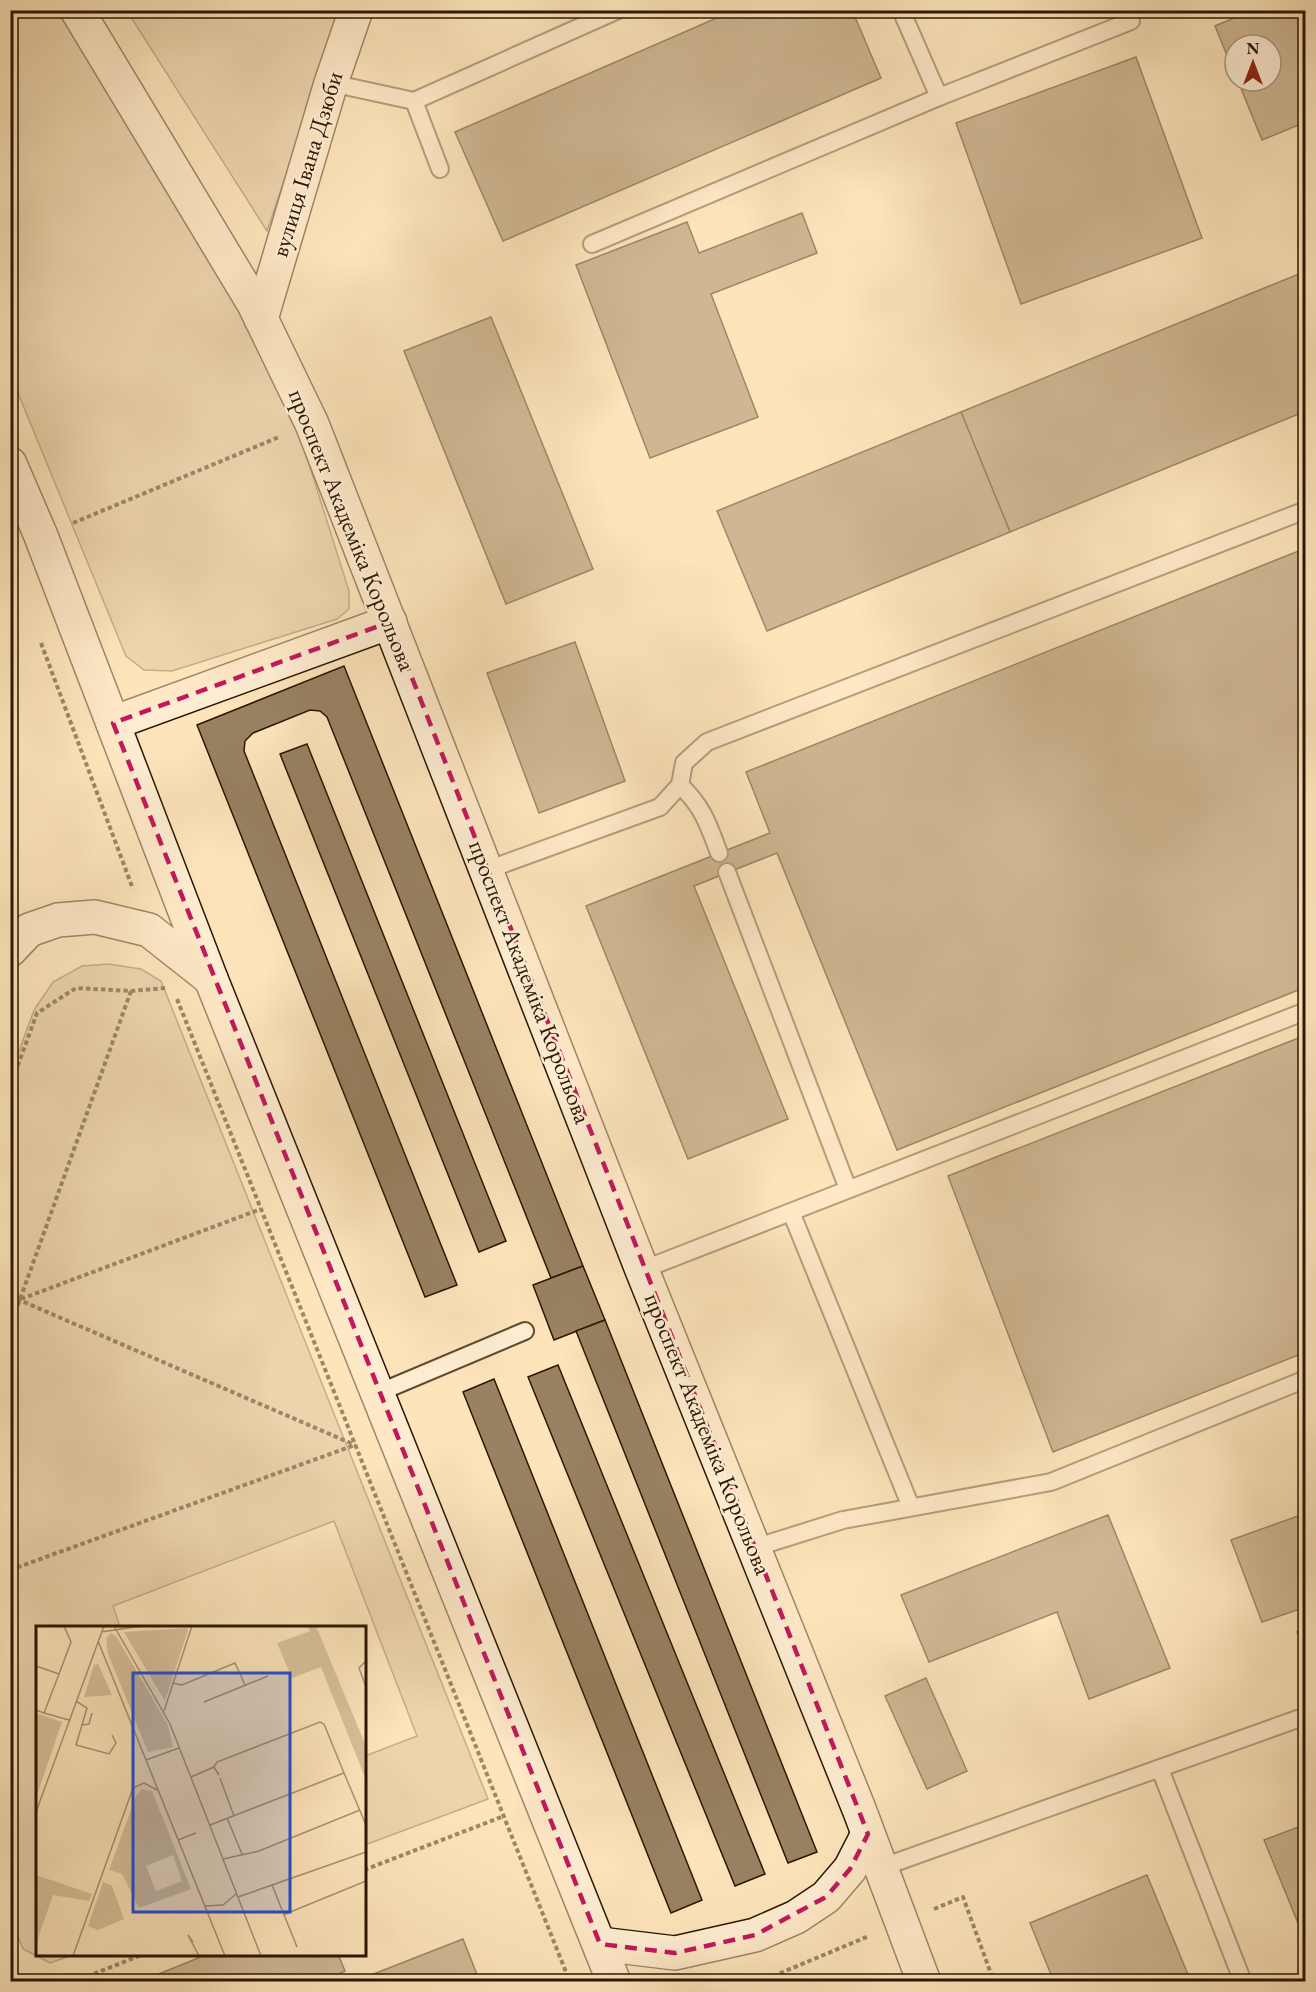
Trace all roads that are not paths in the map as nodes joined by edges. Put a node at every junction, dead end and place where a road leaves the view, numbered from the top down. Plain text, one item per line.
1 (77, 10) edge
2 (356, 10) edge
3 (618, 10) edge
4 (901, 10) edge
5 (1131, 21) dead end
6 (331, 83) junction
7 (939, 97) junction
8 (414, 101) junction
9 (440, 170) dead end
10 (592, 244) dead end
11 (261, 319) junction
12 (10, 464) edge
13 (1305, 510) edge
14 (390, 622) junction
15 (113, 723) junction
16 (680, 785) junction
17 (719, 853) dead end
18 (487, 870) junction
19 (727, 872) dead end
20 (10, 950) edge
21 (211, 979) junction
22 (1305, 1011) edge
23 (848, 1189) junction
24 (791, 1212) junction
25 (642, 1270) junction
26 (525, 1331) dead end
27 (1305, 1379) edge
28 (378, 1393) junction
29 (911, 1507) junction
30 (754, 1548) junction
31 (1305, 1716) edge
32 (1160, 1769) junction
33 (868, 1834) junction
34 (880, 1868) junction
35 (600, 1944) junction
36 (614, 1982) edge
37 (924, 1982) edge
38 (1243, 1982) edge

1 - 11 main road, проспект Академіка Корольова
2 - 6 main road, вулиця Івана Дзюби
3 - 8 lane
4 - 7 lane
5 - 7 lane
6 - 8 lane
6 - 11 main road, вулиця Івана Дзюби
7 - 10 lane
8 - 9 lane
11 - 14 main road, проспект Академіка Корольова
12 - 15 main road
13 - 16 lane
14 - 15 main road
14 - 18 main road, проспект Академіка Корольова
15 - 21 main road
16 - 17 lane
16 - 18 lane
18 - 25 main road, проспект Академіка Корольова
19 - 23 lane
20 - 21 main road
21 - 28 main road
22 - 23 lane
23 - 24 lane
24 - 25 lane
24 - 29 lane
25 - 30 main road, проспект Академіка Корольова
26 - 28 lane
27 - 29 lane
28 - 35 main road
29 - 30 lane
30 - 33 main road, проспект Академіка Корольова
31 - 32 lane
32 - 34 lane
32 - 38 lane
33 - 34 main road, проспект Академіка Корольова
33 - 35 main road
34 - 37 main road, проспект Академіка Корольова
35 - 36 main road

